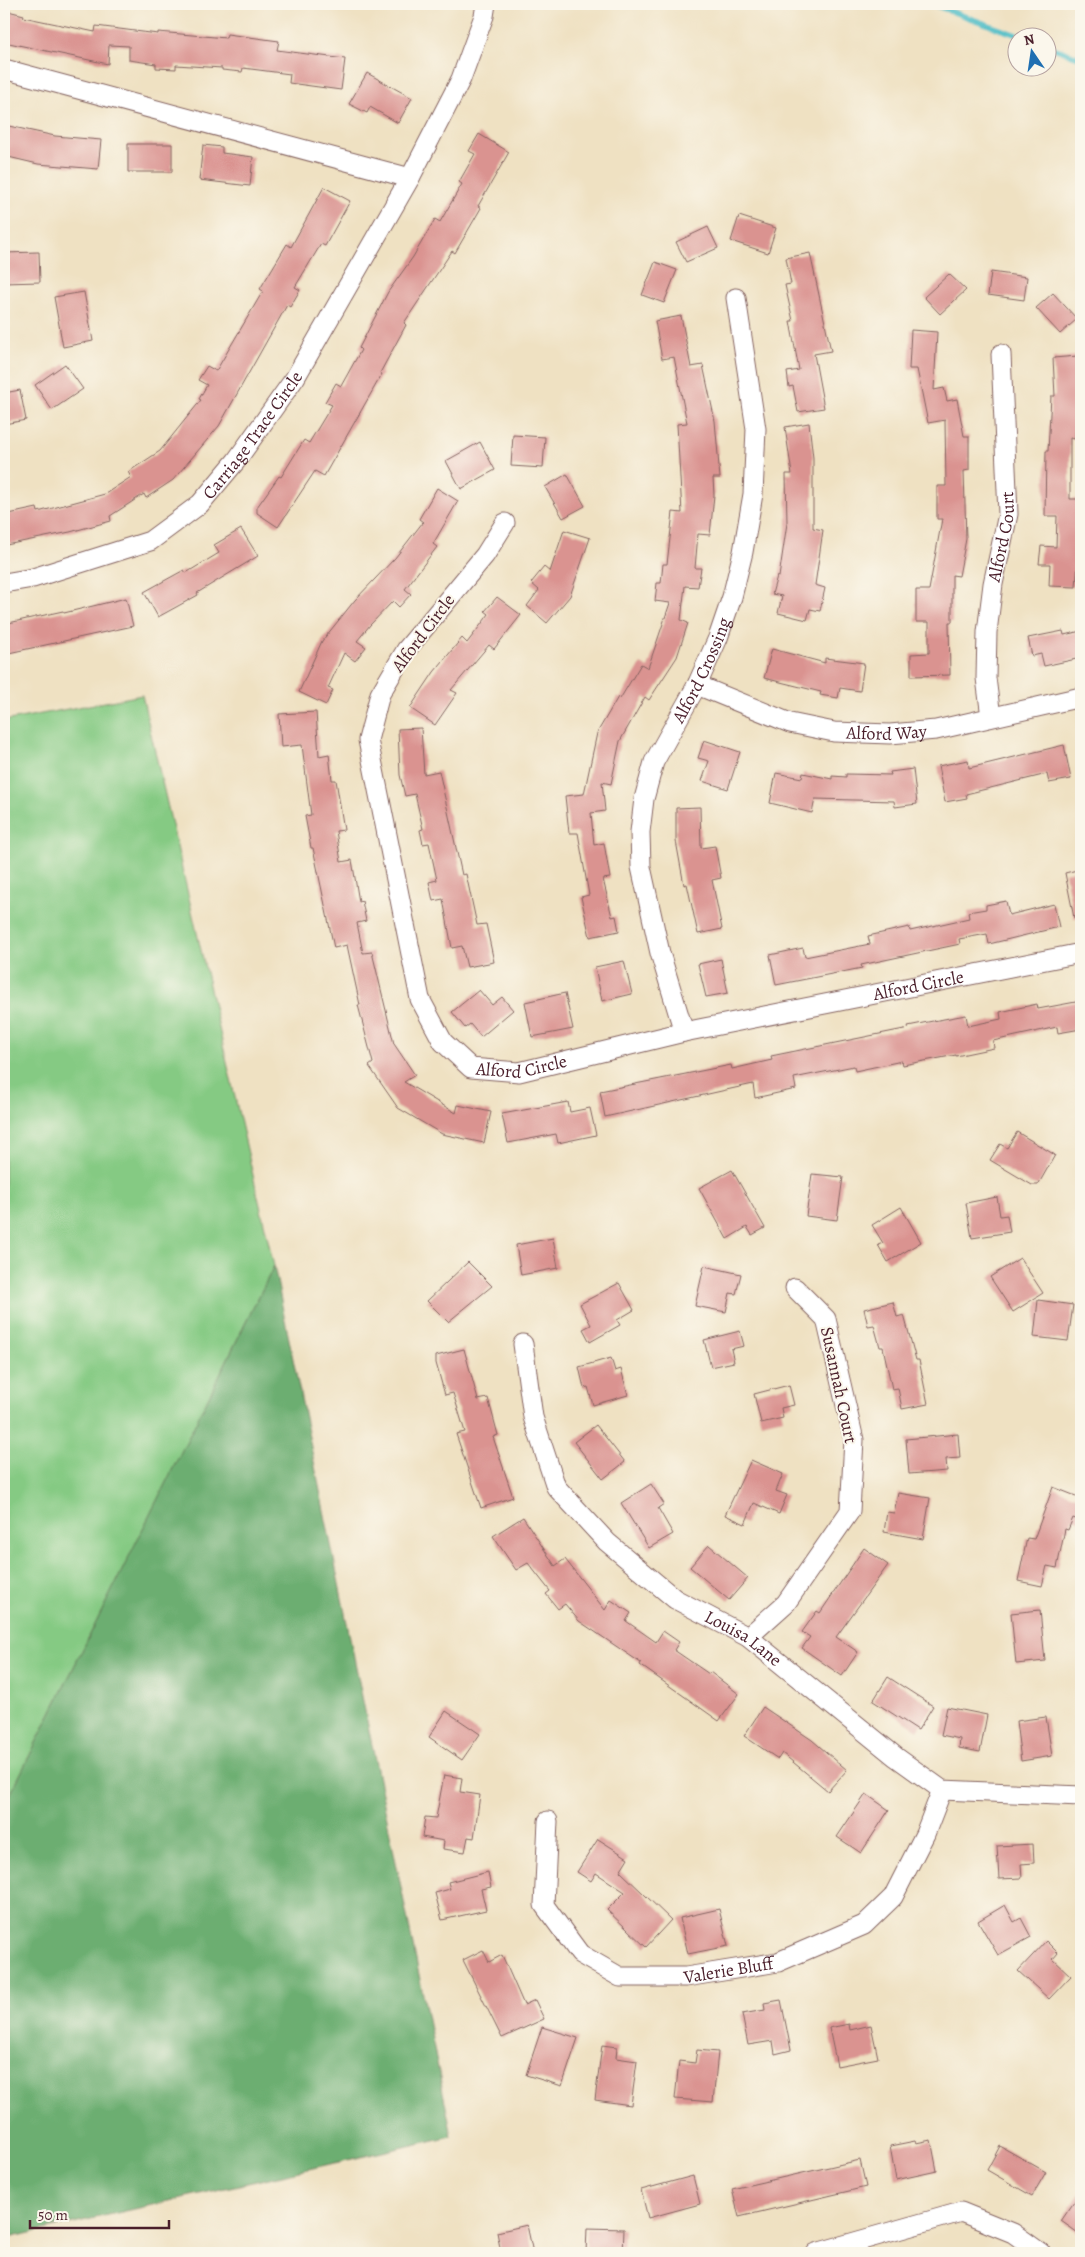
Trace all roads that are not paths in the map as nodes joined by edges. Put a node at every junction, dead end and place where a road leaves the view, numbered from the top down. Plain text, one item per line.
1 (486, 4) edge
2 (4, 69) edge
3 (410, 178) junction
4 (736, 298) dead end
5 (1002, 354) dead end
6 (505, 523) dead end
7 (4, 583) edge
8 (697, 685) junction
9 (1081, 697) edge
10 (991, 717) junction
11 (1081, 953) edge
12 (684, 1032) junction
13 (795, 1288) dead end
14 (523, 1344) dead end
15 (748, 1637) junction
16 (942, 1790) junction
17 (1081, 1796) edge
18 (548, 1821) dead end
19 (816, 2253) edge
20 (1041, 2253) edge

1 - 3 street, Carriage Trace Circle
2 - 3 street
3 - 7 street, Carriage Trace Circle
4 - 8 street, Alford Crossing
5 - 10 street, Alford Court
6 - 12 street, Alford Circle
8 - 10 street, Alford Way
8 - 12 street, Alford Crossing
9 - 10 street, Alford Way
11 - 12 street, Alford Circle
13 - 15 street, Susannah Court
14 - 15 street, Louisa Lane
15 - 16 street, Louisa Lane
16 - 17 street
16 - 18 street, Valerie Bluff
19 - 20 street

